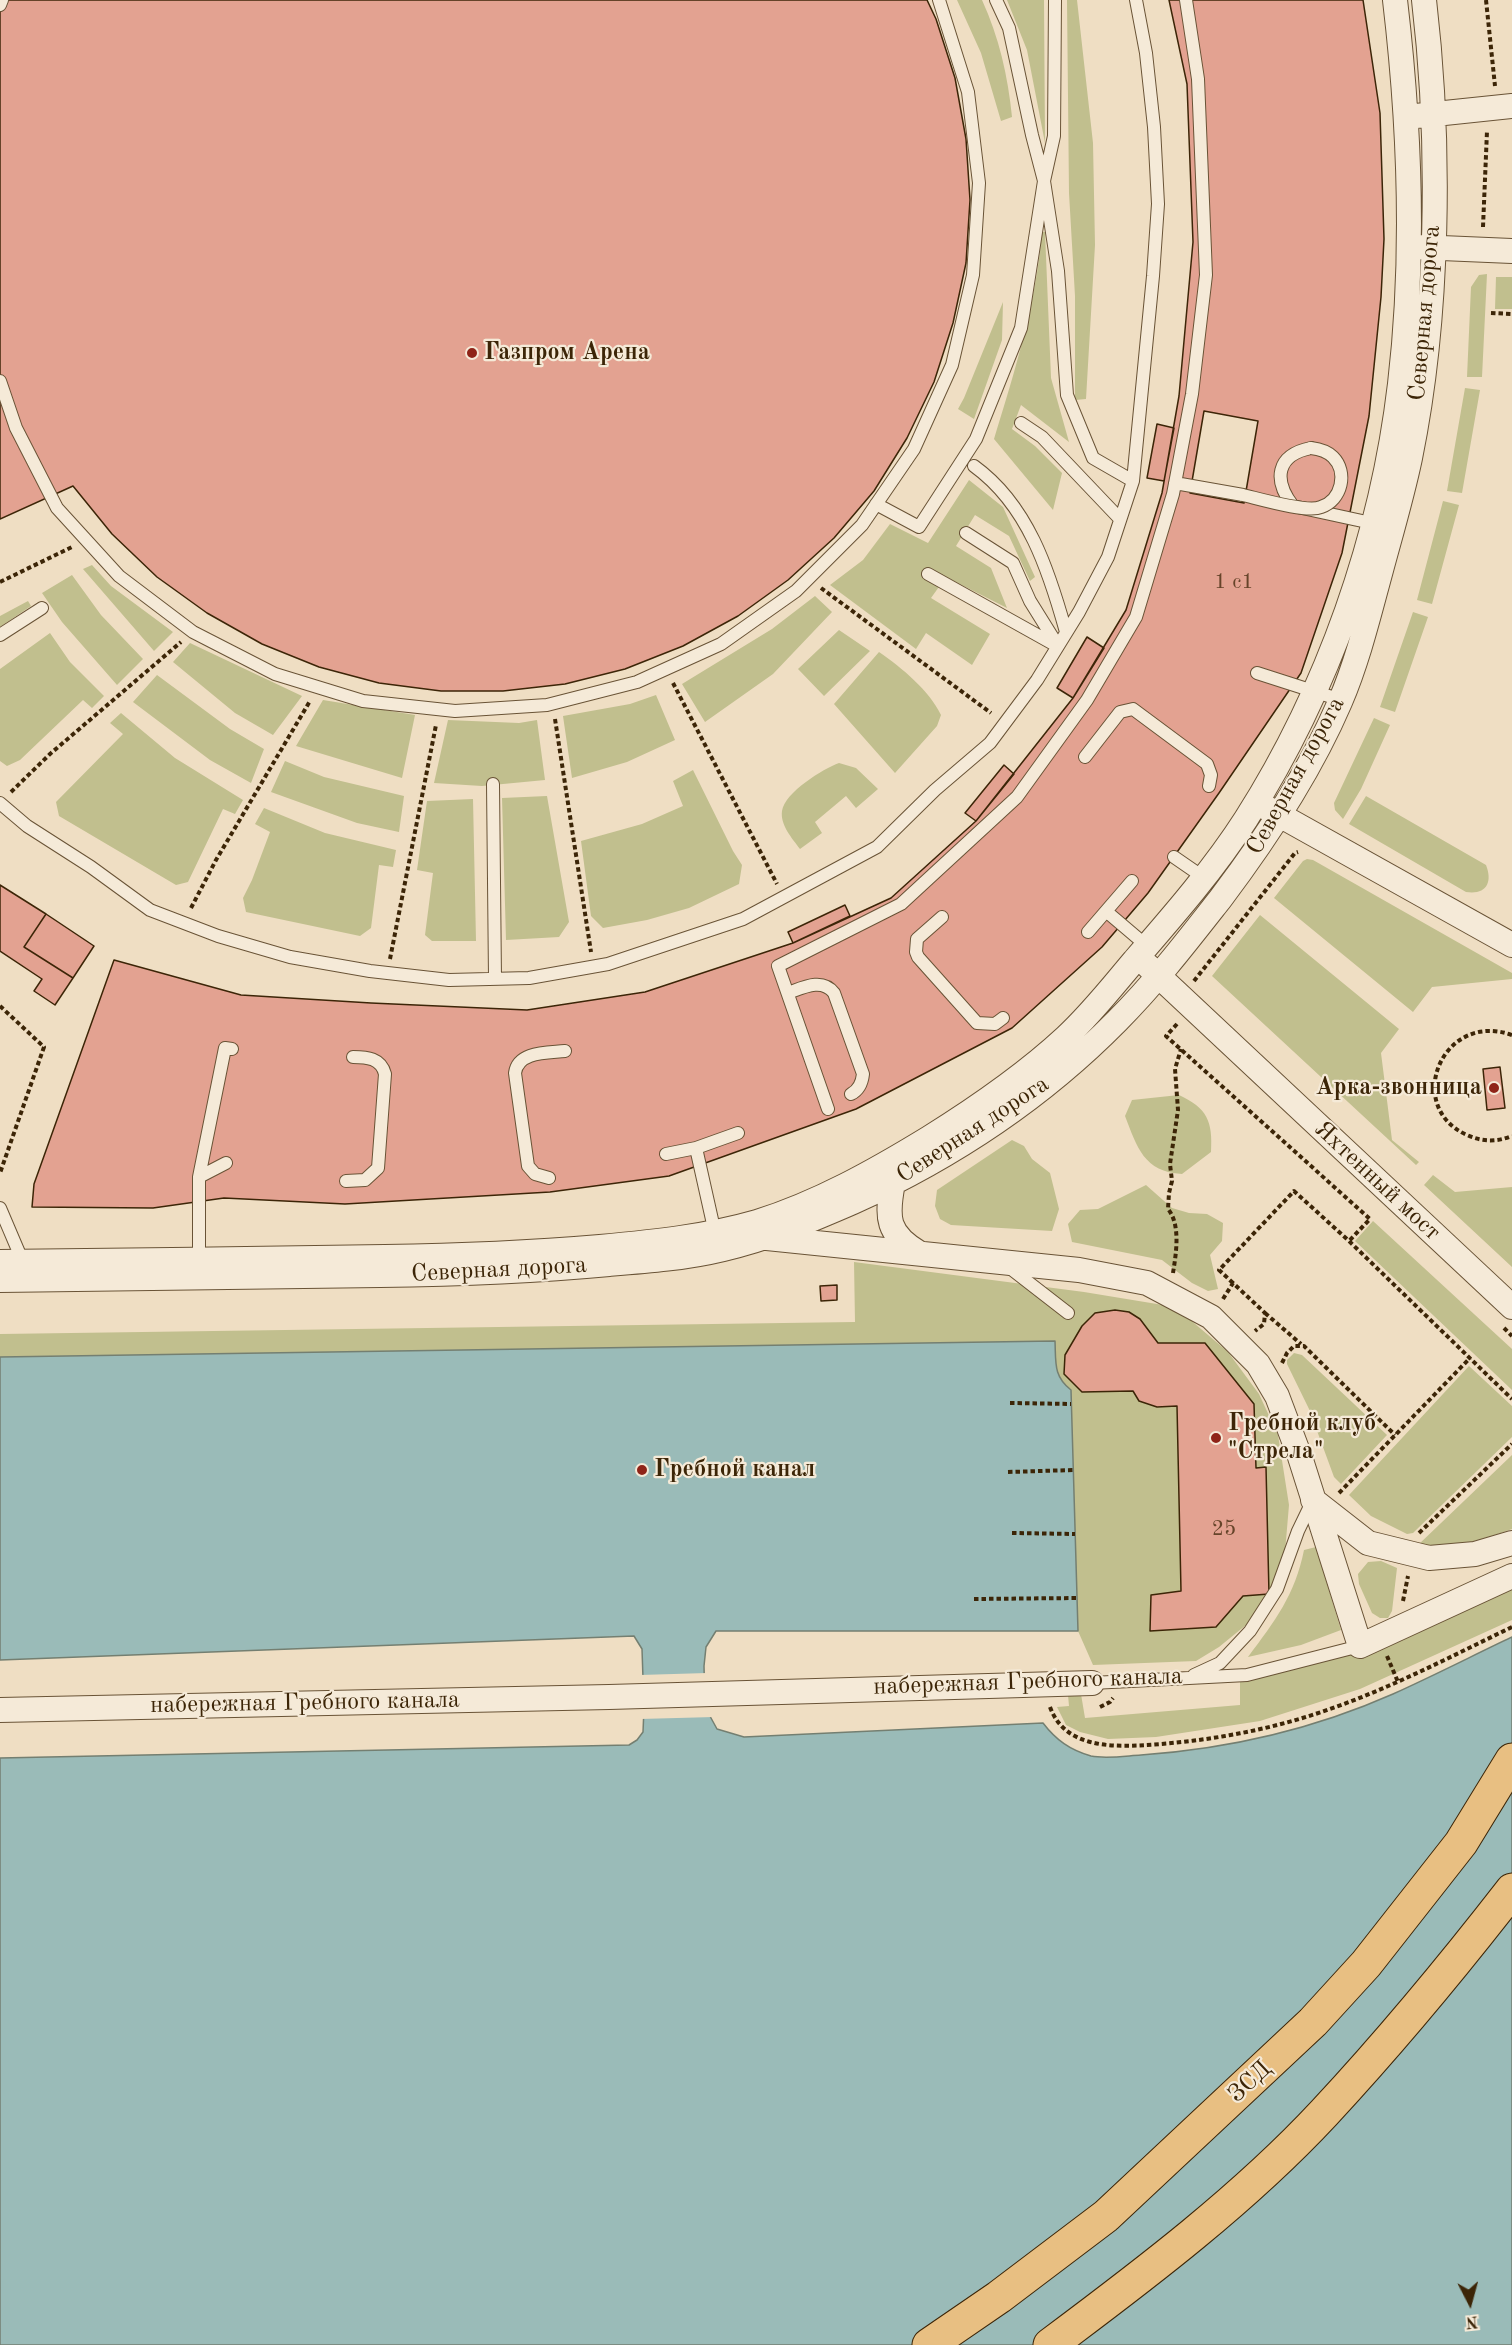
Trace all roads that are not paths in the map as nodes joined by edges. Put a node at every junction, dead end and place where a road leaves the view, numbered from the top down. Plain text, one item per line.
1 (2, 0) edge
2 (939, 0) edge
3 (996, 0) edge
4 (1055, 0) edge
5 (1136, 0) edge
6 (1186, 0) edge
7 (1395, 0) edge
8 (1424, 0) edge
9 (0, 5) edge
10 (1504, 98) edge
11 (1432, 114) junction
12 (1406, 117) junction
13 (1044, 181) junction
14 (1432, 247) junction
15 (1408, 248) junction
16 (1512, 251) edge
17 (0, 381) edge
18 (1021, 423) dead end
19 (974, 466) dead end
20 (1133, 481) junction
21 (1175, 483) junction
22 (876, 504) junction
23 (1120, 519) junction
24 (1383, 525) junction
25 (966, 533) dead end
26 (928, 574) dead end
27 (42, 608) dead end
28 (1066, 632) junction
29 (0, 635) edge
30 (1058, 646) junction
31 (1257, 673) dead end
32 (1314, 692) junction
33 (1341, 700) junction
34 (1085, 757) dead end
35 (494, 784) dead end
36 (1209, 785) dead end
37 (4, 799) edge
38 (1257, 801) junction
39 (1279, 815) junction
40 (1174, 857) dead end
41 (1203, 877) junction
42 (1132, 881) dead end
43 (1107, 912) junction
44 (942, 916) dead end
45 (1088, 932) dead end
46 (1512, 945) edge
47 (1142, 951) junction
48 (1158, 976) junction
49 (495, 979) junction
50 (788, 993) junction
51 (1001, 1020) dead end
52 (232, 1049) dead end
53 (565, 1050) dead end
54 (359, 1057) dead end
55 (852, 1093) dead end
56 (828, 1109) dead end
57 (738, 1133) dead end
58 (696, 1148) junction
59 (666, 1154) dead end
60 (226, 1162) dead end
61 (889, 1175) junction
62 (199, 1177) junction
63 (548, 1178) dead end
64 (352, 1181) dead end
65 (0, 1208) edge
66 (758, 1230) junction
67 (715, 1233) junction
68 (921, 1254) junction
69 (199, 1260) junction
70 (12, 1262) edge
71 (1003, 1262) junction
72 (0, 1280) edge
73 (1512, 1307) edge
74 (1068, 1313) dead end
75 (1313, 1500) junction
76 (1512, 1543) edge
77 (1512, 1576) edge
78 (1360, 1646) junction
79 (1188, 1678) junction
80 (1092, 1683) joint
81 (0, 1710) edge
82 (1512, 1760) edge
83 (1512, 1890) edge
84 (929, 2345) edge
85 (1050, 2345) edge

1 - 9 lane
2 - 22 lane
3 - 13 lane
4 - 13 lane
5 - 20 lane
6 - 21 lane
7 - 12 street, Северная дорога
8 - 11 street, Северная дорога
10 - 11 street
11 - 12 street
11 - 14 street, Северная дорога
12 - 15 street, Северная дорога
13 - 20 lane
13 - 22 lane
14 - 15 street
14 - 16 street
14 - 24 street, Северная дорога
15 - 24 street, Северная дорога
17 - 22 lane
18 - 23 lane
19 - 28 lane
20 - 23 lane
21 - 24 lane, bridge
21 - 50 lane
23 - 28 lane
24 - 32 street, Северная дорога
24 - 33 street, Северная дорога
25 - 30 lane
26 - 30 lane
27 - 29 lane
28 - 30 lane
30 - 49 lane
31 - 32 lane
32 - 33 lane
32 - 38 street, Северная дорога
33 - 39 street, Северная дорога
34 - 36 lane
35 - 49 lane
37 - 49 lane
38 - 39 street
38 - 41 street, Северная дорога
39 - 46 street
39 - 48 street, Северная дорога
40 - 41 lane
41 - 47 street, Северная дорога
42 - 43 lane
43 - 45 lane
43 - 47 lane
44 - 51 lane
47 - 48 street, Яхтенный мост
47 - 61 street, Северная дорога
48 - 61 street, Северная дорога
48 - 73 street, Яхтенный мост
50 - 55 lane
50 - 56 lane
52 - 62 lane
53 - 63 lane
54 - 64 lane
57 - 58 lane
58 - 59 lane
58 - 67 lane
60 - 62 lane
61 - 66 street, Северная дорога
61 - 68 street
62 - 69 lane
65 - 70 lane
66 - 67 street, Северная дорога
66 - 68 street
66 - 72 street, Северная дорога
67 - 69 street, Северная дорога
68 - 71 street
69 - 70 street, Северная дорога
71 - 74 lane
71 - 75 street
75 - 76 street
75 - 78 street
75 - 79 lane, набережная Гребного канала
77 - 78 street
78 - 79 lane
79 - 80 lane, набережная Гребного канала
80 - 81 street, набережная Гребного канала
82 - 84 highway, ЗСД
83 - 85 highway

